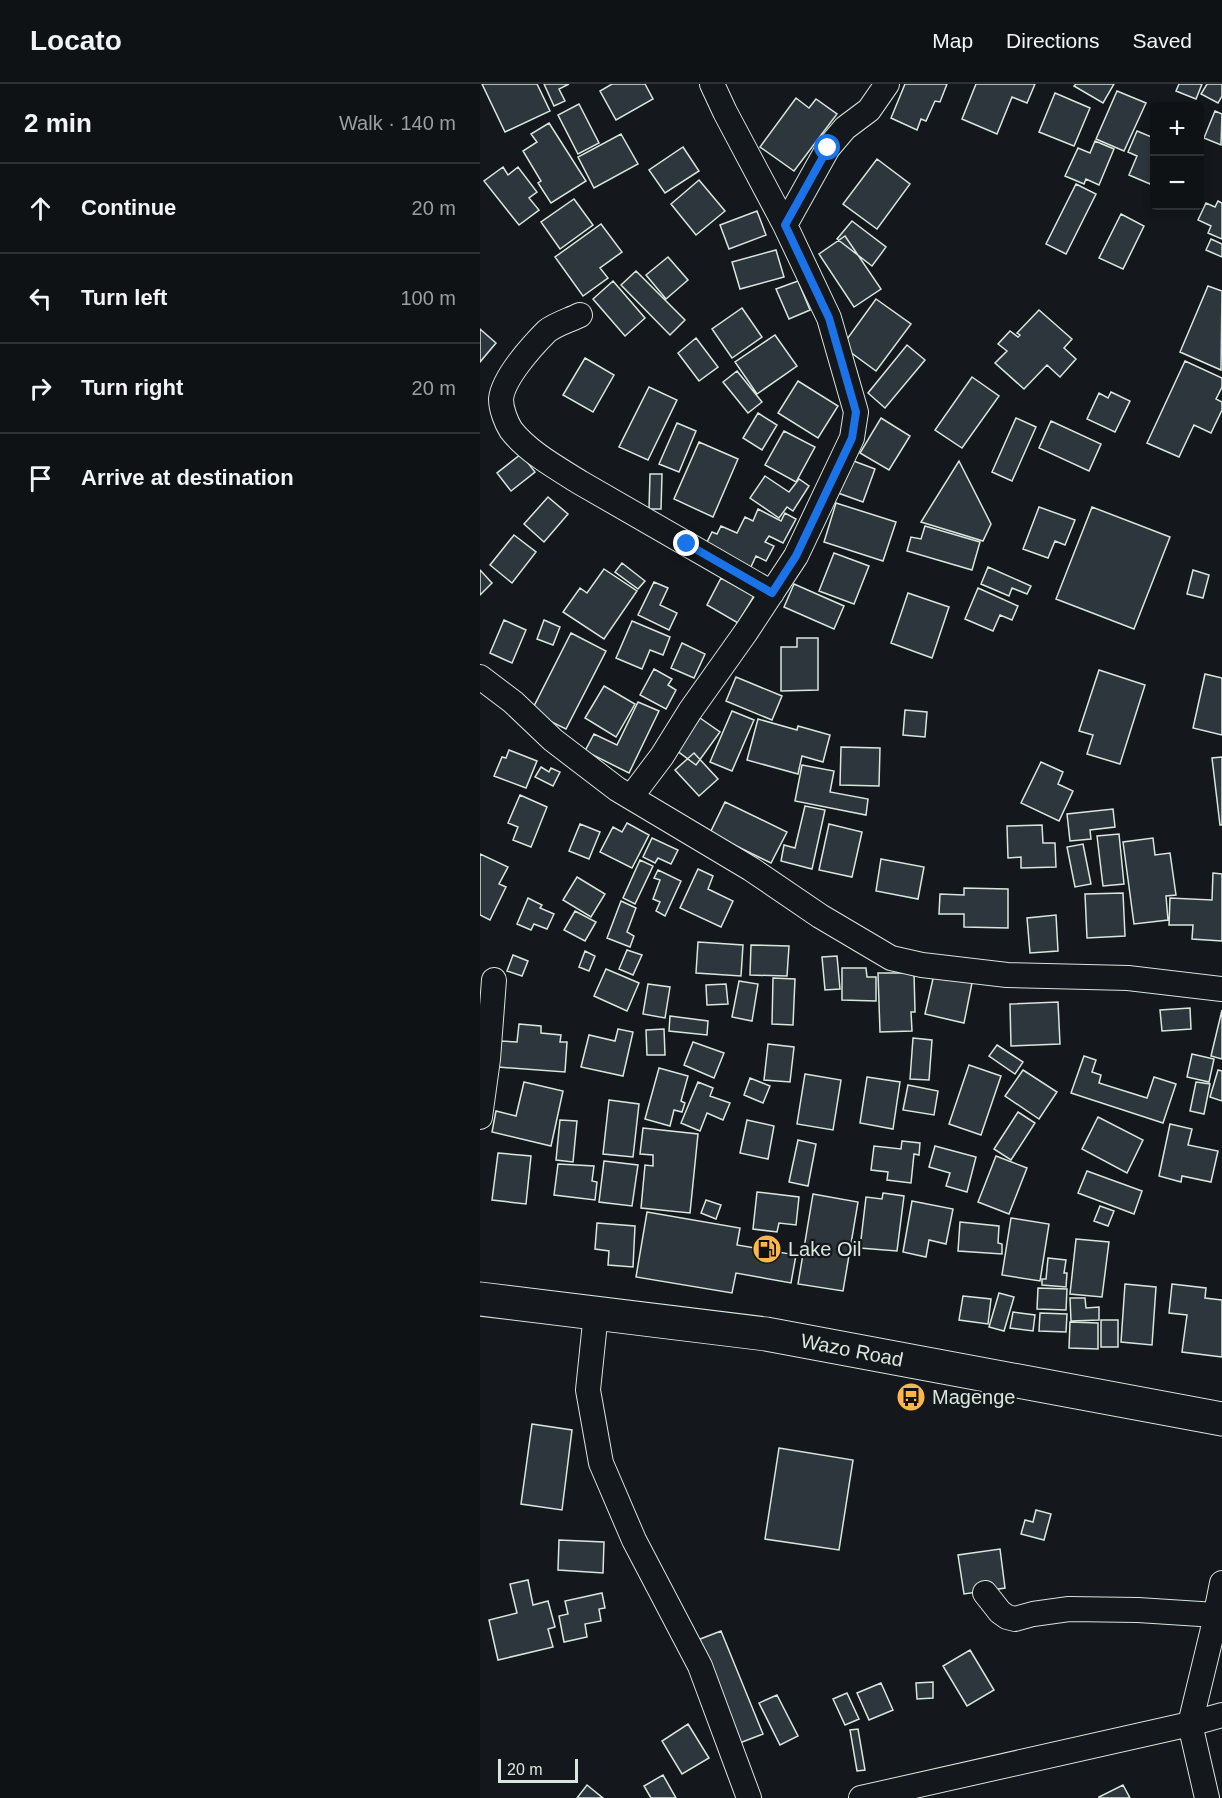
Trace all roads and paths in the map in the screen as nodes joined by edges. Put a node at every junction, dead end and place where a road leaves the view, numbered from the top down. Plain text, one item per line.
1 (712, 84) edge
2 (888, 84) edge
3 (785, 225) junction
4 (580, 315) dead end
5 (772, 593) junction
6 (480, 677) edge
7 (631, 797) junction
8 (494, 980) dead end
9 (1222, 989) edge
10 (480, 1117) edge
11 (480, 1299) edge
12 (596, 1313) junction
13 (1222, 1419) edge
14 (1222, 1583) edge
15 (985, 1593) dead end
16 (1216, 1615) junction
17 (1222, 1714) edge
18 (1190, 1724) junction
19 (749, 1798) edge
20 (861, 1798) edge
21 (1207, 1798) edge

1 - 3 street
2 - 3 street
3 - 5 street
4 - 5 street
5 - 7 street
6 - 7 street
7 - 9 street
8 - 10 street
11 - 12 main road, Wazo Road
12 - 13 main road, Wazo Road
12 - 19 street
14 - 16 street
15 - 16 street
16 - 18 street
17 - 18 street
18 - 20 street
18 - 21 street

